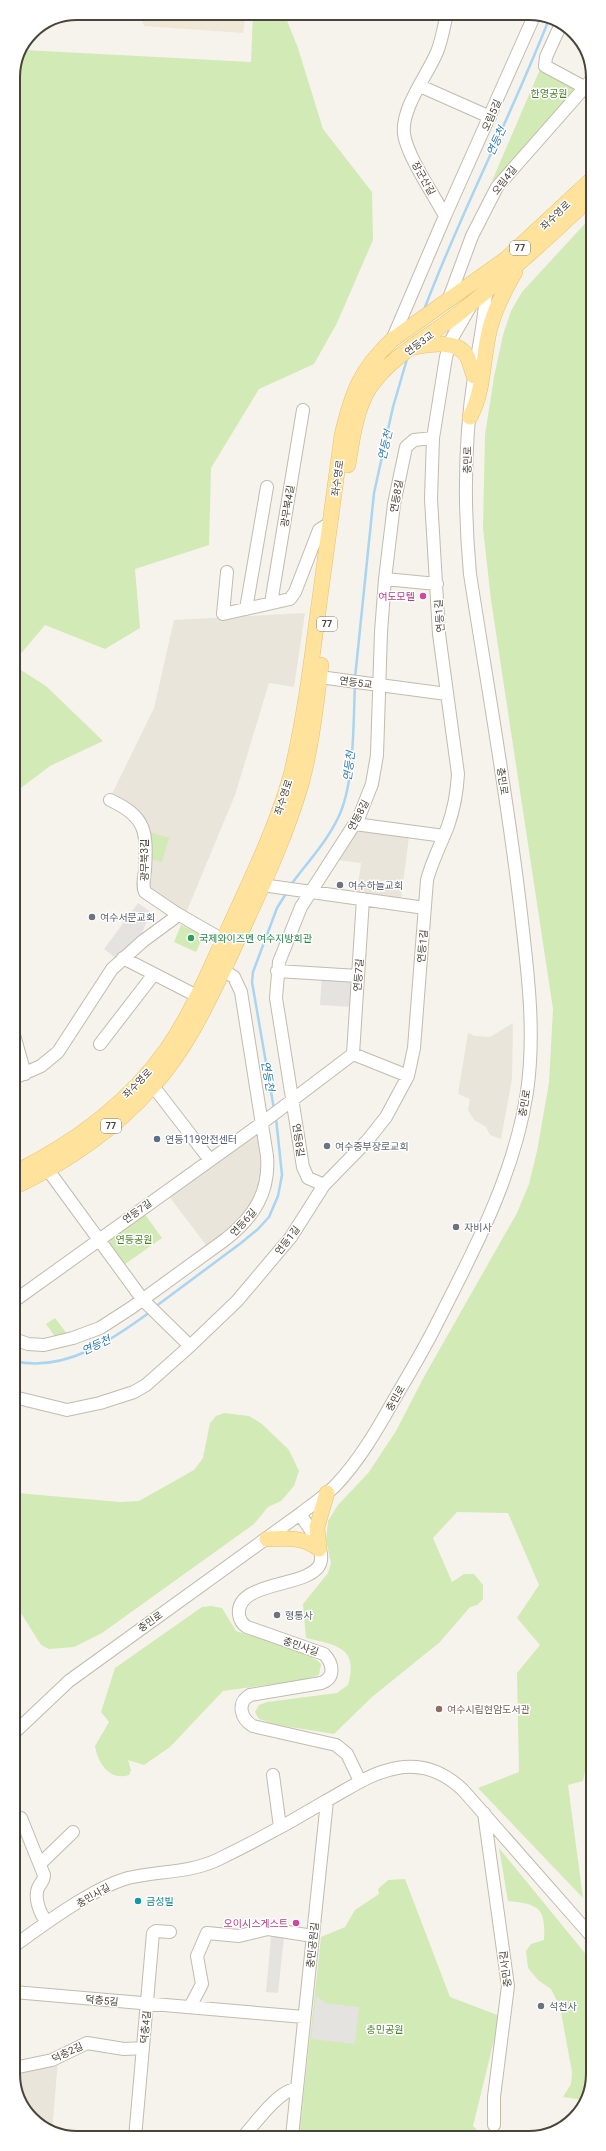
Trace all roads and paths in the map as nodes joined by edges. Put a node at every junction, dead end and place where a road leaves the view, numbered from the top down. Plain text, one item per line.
1 (444, 20) edge
2 (532, 20) edge
3 (558, 28) edge
4 (420, 86) junction
5 (586, 86) edge
6 (586, 90) edge
7 (490, 118) junction
8 (586, 185) edge
9 (586, 202) edge
10 (445, 216) junction
11 (521, 263) junction
12 (487, 273) junction
13 (474, 283) junction
14 (486, 291) junction
15 (473, 302) junction
16 (444, 304) junction
17 (427, 316) junction
18 (449, 321) joint
19 (392, 340) junction
20 (444, 344) junction
21 (407, 351) junction
22 (389, 364) joint
23 (474, 376) junction
24 (303, 410) dead end
25 (470, 417) junction
26 (433, 438) junction
27 (266, 487) dead end
28 (330, 523) junction
29 (228, 572) dead end
30 (385, 578) junction
31 (437, 584) junction
32 (271, 603) junction
33 (246, 609) junction
34 (321, 677) junction
35 (379, 685) junction
36 (447, 694) junction
37 (110, 800) dead end
38 (355, 824) junction
39 (444, 836) junction
40 (265, 886) junction
41 (310, 892) junction
42 (363, 899) junction
43 (425, 908) junction
44 (176, 913) junction
45 (223, 940) junction
46 (123, 958) junction
47 (277, 971) junction
48 (154, 974) junction
49 (216, 974) junction
50 (358, 976) junction
51 (196, 996) junction
52 (100, 1044) dead end
53 (353, 1054) junction
54 (20, 1056) edge
55 (25, 1074) junction
56 (20, 1076) edge
57 (408, 1076) junction
58 (153, 1086) junction
59 (293, 1099) junction
60 (262, 1123) junction
61 (210, 1160) junction
62 (20, 1170) edge
63 (48, 1170) junction
64 (20, 1184) edge
65 (324, 1185) junction
66 (99, 1239) junction
67 (20, 1297) edge
68 (143, 1300) junction
69 (20, 1341) edge
70 (190, 1346) junction
71 (20, 1399) edge
72 (327, 1493) junction
73 (300, 1514) junction
74 (267, 1539) junction
75 (319, 1549) junction
76 (20, 1727) edge
77 (273, 1775) dead end
78 (360, 1781) junction
79 (327, 1801) junction
80 (484, 1813) junction
81 (21, 1818) dead end
82 (280, 1827) junction
83 (73, 1832) dead end
84 (41, 1864) junction
85 (47, 1922) junction
86 (586, 1930) edge
87 (170, 1932) dead end
88 (313, 1936) junction
89 (20, 1942) edge
90 (20, 1993) edge
91 (147, 2004) junction
92 (190, 2007) junction
93 (304, 2017) junction
94 (143, 2048) junction
95 (20, 2067) edge
96 (297, 2089) junction
97 (494, 2125) dead end
98 (136, 2131) edge
99 (249, 2131) edge
100 (293, 2131) edge

1 - 4 street, 장군산길
2 - 7 street, 오림5길
3 - 5 street
4 - 7 street
4 - 10 street, 장군산길
6 - 16 street, 오림4길
7 - 10 street, 오림5길
8 - 12 main road, 좌수영로 / 77
9 - 11 main road, 좌수영로 / 77
10 - 19 street
11 - 14 main road, 좌수영로 / 77
11 - 25 main road
12 - 13 main road, 좌수영로 / 77
12 - 14 street, 충민로
13 - 15 street, 연등1길
13 - 16 main road, 좌수영로 / 77
14 - 15 main road, 좌수영로 / 77
14 - 23 street, 충민로
15 - 18 main road, 좌수영로 / 77
15 - 20 street, 연등1길
16 - 17 main road, 연등3교 / 77
17 - 19 main road, 연등3교 / 77
17 - 21 main road
18 - 21 main road, 연등3교 / 77
19 - 28 main road, 좌수영로 / 77
20 - 21 main road
20 - 23 main road
20 - 26 street, 연등1길
21 - 22 main road, 연등3교 / 77
22 - 34 main road, 좌수영로 / 77
23 - 25 street, 충민로
24 - 32 street, 광무북4길
25 - 72 street, 충민로
26 - 30 street, 연등8길
26 - 31 street, 연등1길
27 - 33 street
28 - 32 street
28 - 34 main road, 좌수영로 / 77
29 - 33 street
30 - 31 street
30 - 35 street, 연등8길
31 - 36 street, 연등1길
32 - 33 street
34 - 35 street, 연등5교
34 - 40 main road, 좌수영로 / 77
34 - 45 main road, 좌수영로 / 77
35 - 36 street, 연등5교
35 - 38 street, 연등8길
36 - 39 street, 연등1길
37 - 44 street, 광무북3길
38 - 39 street
38 - 41 street, 연등8길
39 - 43 street, 연등1길
40 - 41 street
40 - 49 main road, 좌수영로 / 77
41 - 42 street
41 - 47 street, 연등8길
42 - 43 street
42 - 50 street, 연등7길
43 - 57 street, 연등1길
44 - 45 street, 광무북3길
44 - 46 street
45 - 49 main road, 좌수영로 / 77
46 - 48 street
46 - 55 street
47 - 50 street
47 - 59 street, 연등8길
48 - 51 street
48 - 52 street
49 - 51 main road, 좌수영로 / 77
49 - 58 main road, 좌수영로 / 77
49 - 60 street, 연등6길
50 - 53 street, 연등7길
51 - 62 main road, 좌수영로 / 77
53 - 57 street
53 - 59 street
54 - 55 street
55 - 56 street
57 - 65 street, 연등1길
58 - 61 street
58 - 63 main road, 좌수영로 / 77
59 - 60 street, 연등7길
59 - 65 street, 연등8길
60 - 61 street, 연등7길
60 - 68 street, 연등6길
61 - 66 street, 연등7길
63 - 64 main road, 좌수영로 / 77
63 - 66 street
65 - 70 street, 연등1길
66 - 67 street, 연등7길
66 - 68 street
68 - 69 street, 연등6길
68 - 70 street
70 - 71 street, 연등1길
72 - 73 street, 충민로
72 - 75 main road
73 - 74 street, 충민로
73 - 75 street
74 - 75 main road
74 - 76 street, 충민로
75 - 78 street, 충민사길
77 - 82 street
78 - 79 street, 충민사길
78 - 80 street, 충민사길
79 - 82 street, 충민사길
79 - 88 street, 충민공원길
80 - 86 street, 충민사길
80 - 97 street, 충민사길
81 - 84 street
82 - 85 street, 충민사길
83 - 84 street
84 - 85 street
85 - 89 street, 충민사길
87 - 91 street, 덕충4길
88 - 92 street
88 - 93 street, 충민공원길
90 - 91 street, 덕충5길
91 - 92 street, 덕충5길
91 - 94 street, 덕충4길
92 - 93 street, 덕충5길
93 - 96 street, 충민공원길
94 - 95 street, 덕충2길
94 - 98 street, 덕충4길
96 - 99 street
96 - 100 street, 충민공원길

